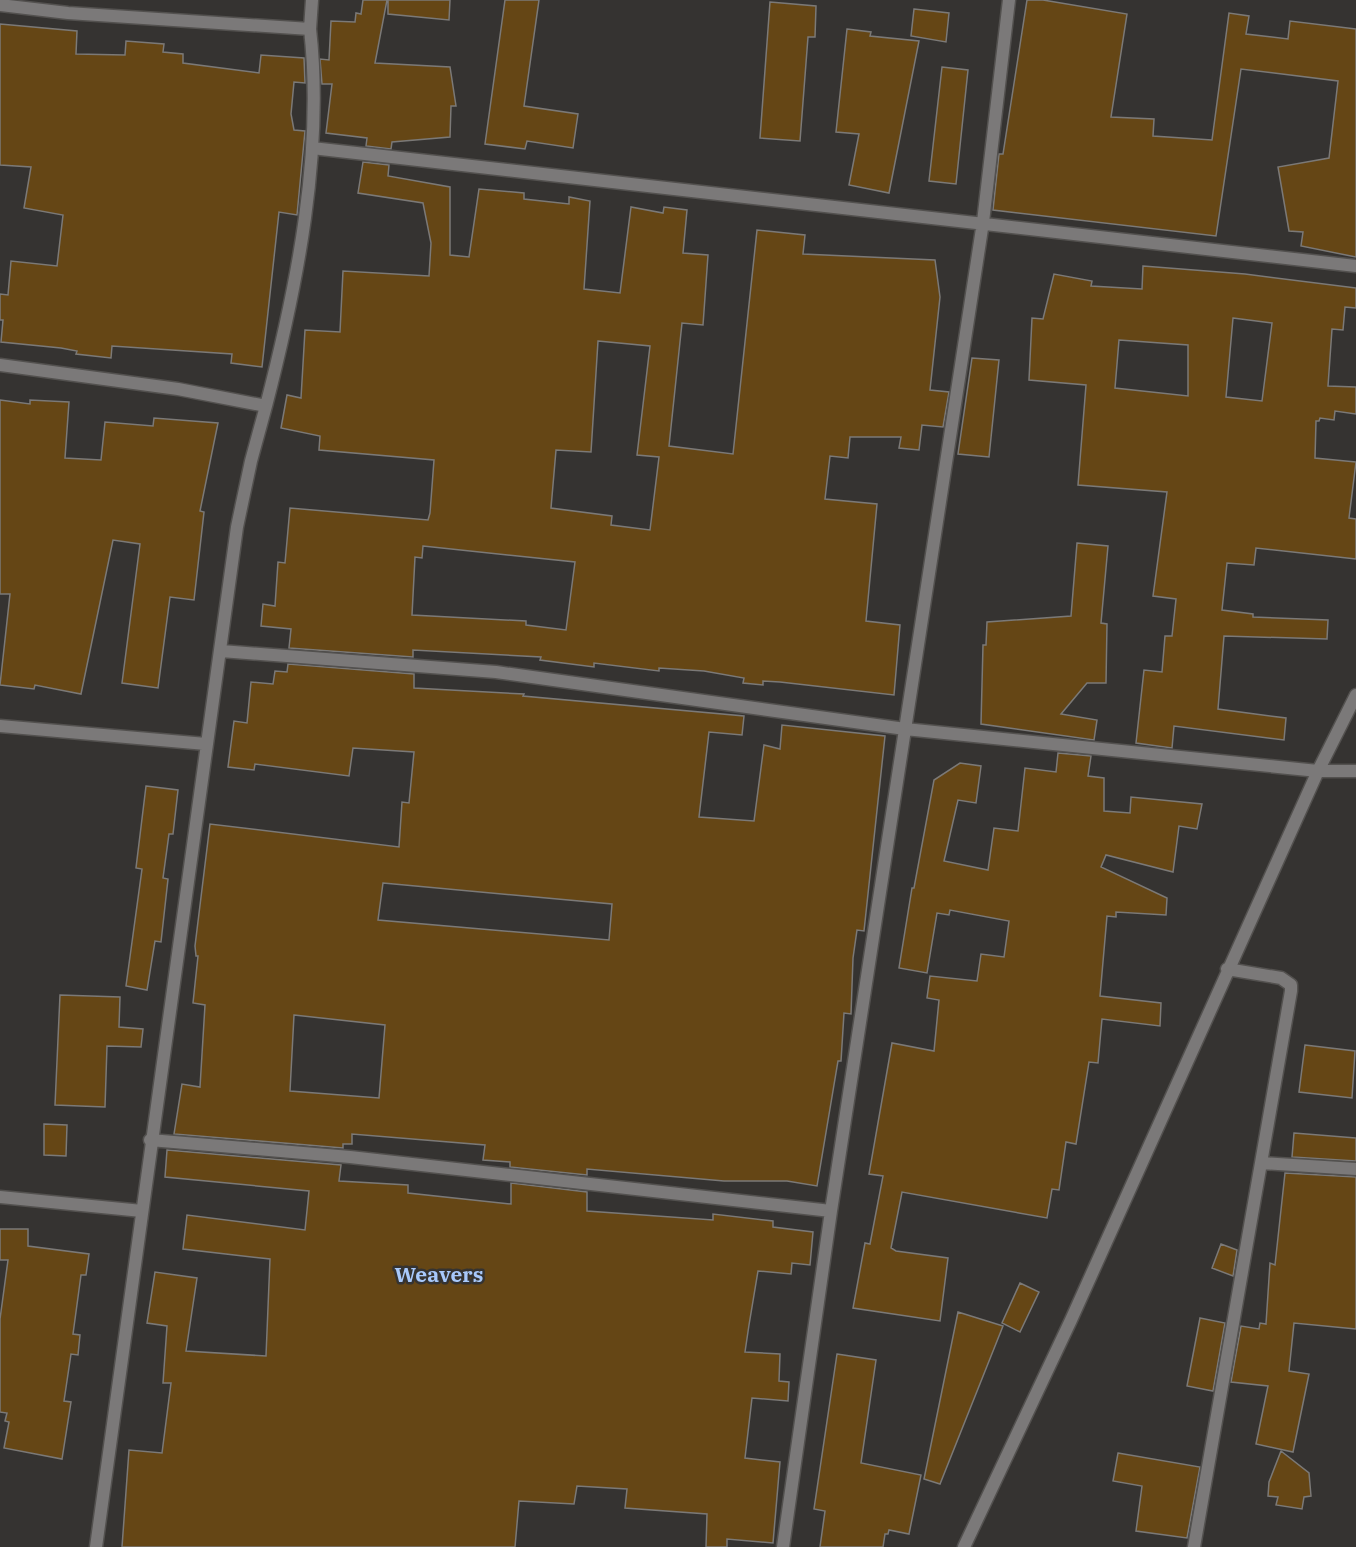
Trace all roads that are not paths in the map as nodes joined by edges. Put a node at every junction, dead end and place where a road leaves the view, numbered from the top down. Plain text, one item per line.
1 (312, 0) edge
2 (1009, 0) edge
3 (0, 5) edge
4 (310, 29) junction
5 (312, 148) junction
6 (983, 222) junction
7 (1356, 266) edge
8 (0, 364) edge
9 (266, 406) junction
10 (221, 651) junction
11 (1356, 695) edge
12 (0, 726) edge
13 (905, 729) junction
14 (206, 744) junction
15 (1318, 771) junction
16 (1356, 771) edge
17 (1227, 969) junction
18 (150, 1140) junction
19 (1262, 1163) junction
20 (1356, 1169) edge
21 (0, 1197) edge
22 (142, 1211) junction
23 (831, 1211) junction
24 (96, 1547) edge
25 (783, 1547) edge
26 (964, 1547) edge
27 (1194, 1547) edge

1 - 4 street
2 - 6 street
3 - 4 street
4 - 5 street
5 - 6 street
5 - 9 street
6 - 7 street
6 - 13 street
8 - 9 street
9 - 10 street
10 - 13 street
10 - 14 street
11 - 15 street
12 - 14 street
13 - 15 street
13 - 23 street
14 - 18 street
15 - 16 street
15 - 17 street
17 - 19 street
17 - 26 street
18 - 22 street
18 - 23 street
19 - 20 street
19 - 27 street
21 - 22 street
22 - 24 street
23 - 25 street

